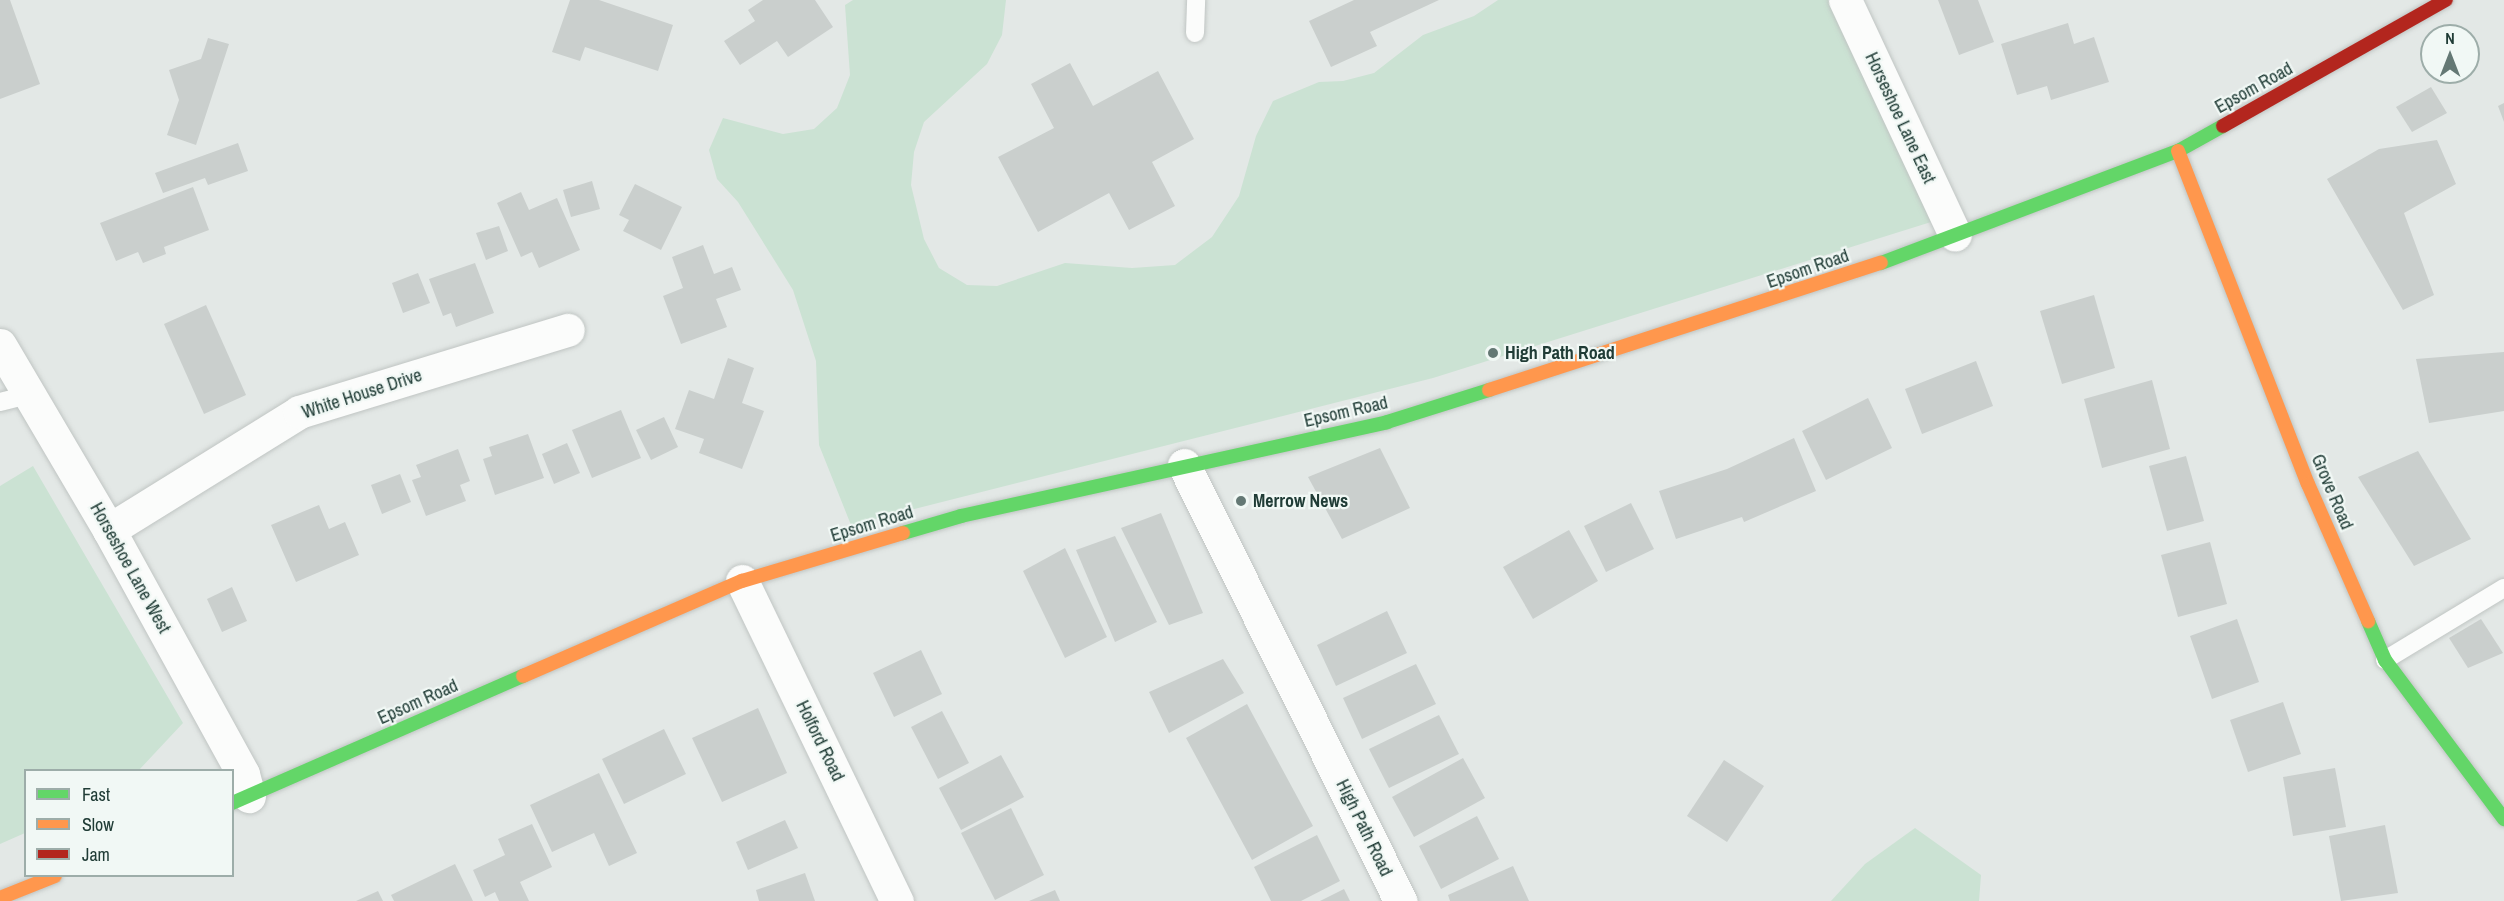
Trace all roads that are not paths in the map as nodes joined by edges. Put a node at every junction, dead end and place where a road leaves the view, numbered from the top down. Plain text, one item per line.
1 (1196, 0) edge
2 (1845, 0) edge
3 (2446, 0) edge
4 (1195, 33) dead end
5 (2178, 151) junction
6 (1955, 235) junction
7 (568, 330) dead end
8 (0, 345) edge
9 (15, 398) edge
10 (1184, 465) junction
11 (109, 530) junction
12 (742, 581) junction
13 (2504, 588) edge
14 (2385, 660) junction
15 (241, 800) edge
16 (2504, 819) edge
17 (52, 877) edge
18 (0, 898) edge
19 (897, 901) edge
20 (1400, 901) edge

1 - 4 lane
2 - 6 street, Horseshoe Lane East
3 - 5 main road, Epsom Road
5 - 6 main road, Epsom Road
5 - 14 main road, Grove Road
6 - 10 main road, Epsom Road
7 - 11 street, White House Drive
8 - 9 street, Horseshoe Lane West
9 - 11 street, Horseshoe Lane West
10 - 12 main road, Epsom Road
10 - 20 street, High Path Road
11 - 15 street, Horseshoe Lane West
12 - 15 main road, Epsom Road
12 - 19 street, Holford Road
13 - 14 lane
14 - 16 main road, Grove Road
17 - 18 main road

